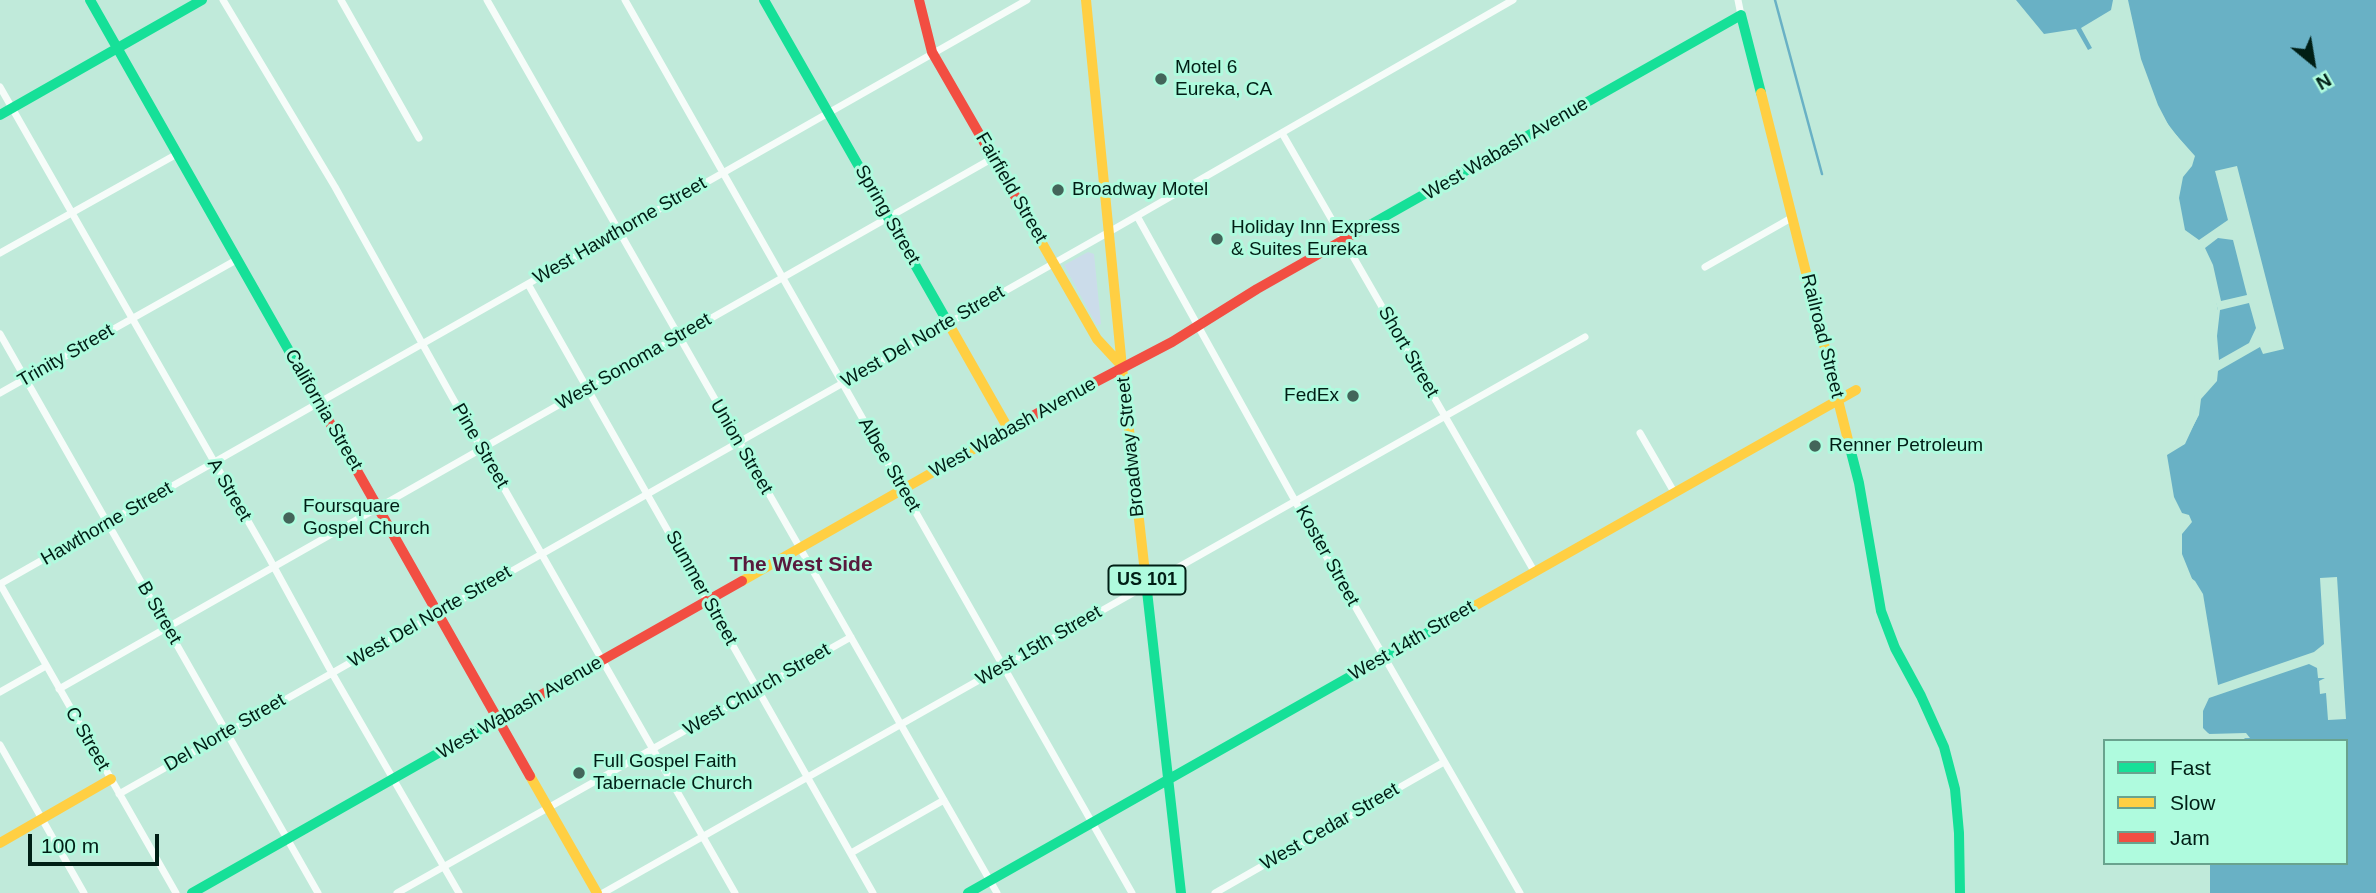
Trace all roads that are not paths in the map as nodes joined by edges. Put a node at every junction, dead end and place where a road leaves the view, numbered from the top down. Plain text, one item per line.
1 (90, 0) edge
2 (202, 0) edge
3 (223, 0) edge
4 (341, 0) edge
5 (487, 0) edge
6 (625, 0) edge
7 (764, 0) edge
8 (919, 0) edge
9 (1027, 0) edge
10 (1086, 0) edge
11 (1513, 0) edge
12 (1738, 0) edge
13 (1741, 15) junction
14 (117, 48) junction
15 (932, 52) junction
16 (0, 86) edge
17 (12, 108) junction
18 (828, 113) junction
19 (0, 115) edge
20 (1282, 133) junction
21 (419, 138) dead end
22 (177, 154) junction
23 (993, 158) junction
24 (723, 173) junction
25 (72, 213) junction
26 (1137, 216) junction
27 (1793, 216) junction
28 (889, 217) junction
29 (619, 232) junction
30 (1109, 232) junction
31 (1344, 240) junction
32 (0, 253) edge
33 (238, 259) junction
34 (1054, 262) junction
35 (1705, 267) dead end
36 (783, 277) junction
37 (528, 284) junction
38 (132, 318) junction
39 (948, 322) junction
40 (1197, 324) junction
41 (0, 334) edge
42 (679, 337) junction
43 (1585, 337) dead end
44 (422, 344) junction
45 (1122, 367) junction
46 (26, 379) junction
47 (842, 382) junction
48 (588, 388) junction
49 (1856, 390) dead end
50 (0, 393) edge
51 (1838, 400) junction
52 (318, 403) junction
53 (1445, 417) junction
54 (1009, 430) junction
55 (1640, 433) dead end
56 (738, 442) junction
57 (481, 449) junction
58 (213, 463) junction
59 (904, 489) junction
60 (1674, 492) junction
61 (648, 493) junction
62 (1296, 501) junction
63 (378, 507) junction
64 (108, 524) junction
65 (799, 548) junction
66 (542, 553) junction
67 (274, 566) junction
68 (1534, 571) junction
69 (0, 584) edge
70 (1147, 584) junction
71 (708, 601) junction
72 (437, 613) junction
73 (167, 628) junction
74 (851, 637) junction
75 (1384, 658) junction
76 (603, 661) junction
77 (46, 666) junction
78 (1004, 666) junction
79 (332, 673) junction
80 (59, 689) junction
81 (758, 689) junction
82 (0, 692) edge
83 (499, 720) junction
84 (901, 724) junction
85 (226, 733) junction
86 (0, 745) edge
87 (653, 749) junction
88 (1444, 762) junction
89 (808, 777) junction
90 (111, 779) junction
91 (393, 779) junction
92 (1169, 779) junction
93 (119, 794) junction
94 (944, 800) junction
95 (549, 807) junction
96 (42, 819) junction
97 (1093, 823) junction
98 (703, 837) junction
99 (287, 840) junction
100 (0, 843) edge
101 (851, 853) junction
102 (444, 867) junction
103 (990, 881) junction
104 (84, 893) edge
105 (176, 893) edge
106 (192, 893) edge
107 (318, 893) edge
108 (397, 893) edge
109 (459, 893) edge
110 (597, 893) edge
111 (603, 893) edge
112 (735, 893) edge
113 (873, 893) edge
114 (968, 893) edge
115 (997, 893) edge
116 (1132, 893) edge
117 (1181, 893) edge
118 (1215, 893) edge
119 (1520, 893) edge
120 (1960, 893) edge

1 - 14 main road, California Street
2 - 14 main road
3 - 44 street, Pine Street
4 - 21 street
5 - 29 street, Union Street
6 - 24 street, Albee Street
7 - 18 main road, Spring Street
8 - 15 main road, Fairfield Street
9 - 15 street, West Hawthorne Street
10 - 30 main road, Broadway Street / US 101
11 - 20 street, West Del Norte Street
12 - 13 street, Railroad Street
13 - 27 main road, Railroad Street
13 - 31 main road, West Wabash Avenue
14 - 17 main road
14 - 22 main road, California Street
15 - 18 street, West Hawthorne Street
15 - 23 main road, Fairfield Street
16 - 17 street, A Street
17 - 19 main road
17 - 25 street, A Street
18 - 24 street, West Hawthorne Street
18 - 28 main road, Spring Street
20 - 26 street, West Del Norte Street
20 - 31 street, Short Street
22 - 25 street
22 - 33 main road, California Street
23 - 28 street, West Sonoma Street
23 - 34 main road, Fairfield Street
24 - 29 street, West Hawthorne Street
24 - 36 street, Albee Street
25 - 32 street
25 - 38 street, A Street
26 - 30 street, West Del Norte Street
26 - 40 street, Koster Street
27 - 35 street
27 - 51 main road, Railroad Street
28 - 36 street, West Sonoma Street
28 - 39 main road, Spring Street
29 - 37 street, West Hawthorne Street
29 - 42 street, Union Street
30 - 34 street, West Del Norte Street
30 - 45 main road, Broadway Street / US 101
31 - 40 main road, West Wabash Avenue
31 - 53 street, Short Street
33 - 38 street, Trinity Street
33 - 52 main road, California Street
34 - 39 street, West Del Norte Street
34 - 45 main road, Fairfield Street
36 - 42 street, West Sonoma Street
36 - 47 street, Albee Street
37 - 44 street, West Hawthorne Street
37 - 48 street, Summer Street
38 - 46 street, Trinity Street
38 - 58 street, A Street
39 - 47 street, West Del Norte Street
39 - 54 main road, Spring Street
40 - 45 main road, West Wabash Avenue
40 - 62 street, Koster Street
41 - 46 street, B Street
42 - 48 street, West Sonoma Street
42 - 56 street, Union Street
43 - 53 street, West 15th Street
44 - 52 street, West Hawthorne Street
44 - 57 street, Pine Street
45 - 54 main road, West Wabash Avenue
45 - 70 main road, Broadway Street / US 101
46 - 50 street, Trinity Street
46 - 64 street, B Street
47 - 56 street, West Del Norte Street
47 - 59 street, Albee Street
48 - 57 street, West Sonoma Street
48 - 61 street, Summer Street
49 - 51 main road, West 14th Street
51 - 60 main road, West 14th Street
51 - 120 main road, Railroad Street
52 - 58 street, West Hawthorne Street
52 - 63 main road, California Street
53 - 62 street, West 15th Street
53 - 68 street, Short Street
54 - 59 main road, West Wabash Avenue
55 - 60 street
56 - 61 street, West Del Norte Street
56 - 65 street, Union Street
57 - 63 street, West Sonoma Street
57 - 66 street, Pine Street
58 - 64 street, Hawthorne Street
58 - 67 street, A Street
59 - 65 main road, West Wabash Avenue
59 - 78 street, Albee Street
60 - 68 main road, West 14th Street
61 - 66 street, West Del Norte Street
61 - 71 street, Summer Street
62 - 70 street, West 15th Street
62 - 75 street, Koster Street
63 - 67 street, West Sonoma Street
63 - 72 main road, California Street
64 - 69 street, Hawthorne Street
64 - 73 street, B Street
65 - 71 main road, West Wabash Avenue
65 - 74 street, Union Street
66 - 72 street, West Del Norte Street
66 - 76 street, Pine Street
67 - 73 street, West Sonoma Street
67 - 79 street, A Street
68 - 75 main road, West 14th Street
69 - 77 street, C Street
70 - 78 street, West 15th Street
70 - 92 main road, Broadway Street / US 101
71 - 76 main road, West Wabash Avenue
71 - 81 street, Summer Street
72 - 79 street, West Del Norte Street
72 - 83 main road, California Street
73 - 80 street, West Sonoma Street
73 - 85 street, B Street
74 - 81 street, West Church Street
74 - 84 street, Union Street
75 - 88 street, Koster Street
75 - 92 main road, West 14th Street
76 - 83 main road, West Wabash Avenue
76 - 87 street, Pine Street
77 - 80 street, C Street
77 - 82 street
78 - 84 street, West 15th Street
78 - 97 street, Albee Street
79 - 85 street, Del Norte Street
79 - 91 street, A Street
80 - 90 street, C Street
81 - 87 street, West Church Street
81 - 89 street, Summer Street
83 - 91 main road, West Wabash Avenue
83 - 95 main road, California Street
84 - 89 street, West 15th Street
84 - 94 street, Union Street
85 - 93 street, Del Norte Street
85 - 99 street, B Street
86 - 96 street
87 - 95 street, West Church Street
87 - 98 street, Pine Street
88 - 118 street, West Cedar Street
88 - 119 street, Koster Street
89 - 98 street, West 15th Street
89 - 101 street, Summer Street
90 - 93 street, C Street
90 - 96 main road
91 - 99 main road, West Wabash Avenue
91 - 102 street, A Street
92 - 97 main road, West 14th Street
92 - 117 main road, Broadway Street / US 101
93 - 105 street, C Street
94 - 101 street
94 - 103 street, Union Street
95 - 102 street, West Church Street
95 - 110 main road, California Street
96 - 100 main road
96 - 104 street
97 - 103 main road, West 14th Street
97 - 116 street, Albee Street
98 - 111 street, West 15th Street
98 - 112 street, Pine Street
99 - 106 main road, West Wabash Avenue
99 - 107 street, B Street
101 - 113 street, Summer Street
102 - 108 street, West Church Street
102 - 109 street, A Street
103 - 114 main road, West 14th Street
103 - 115 street, Union Street

